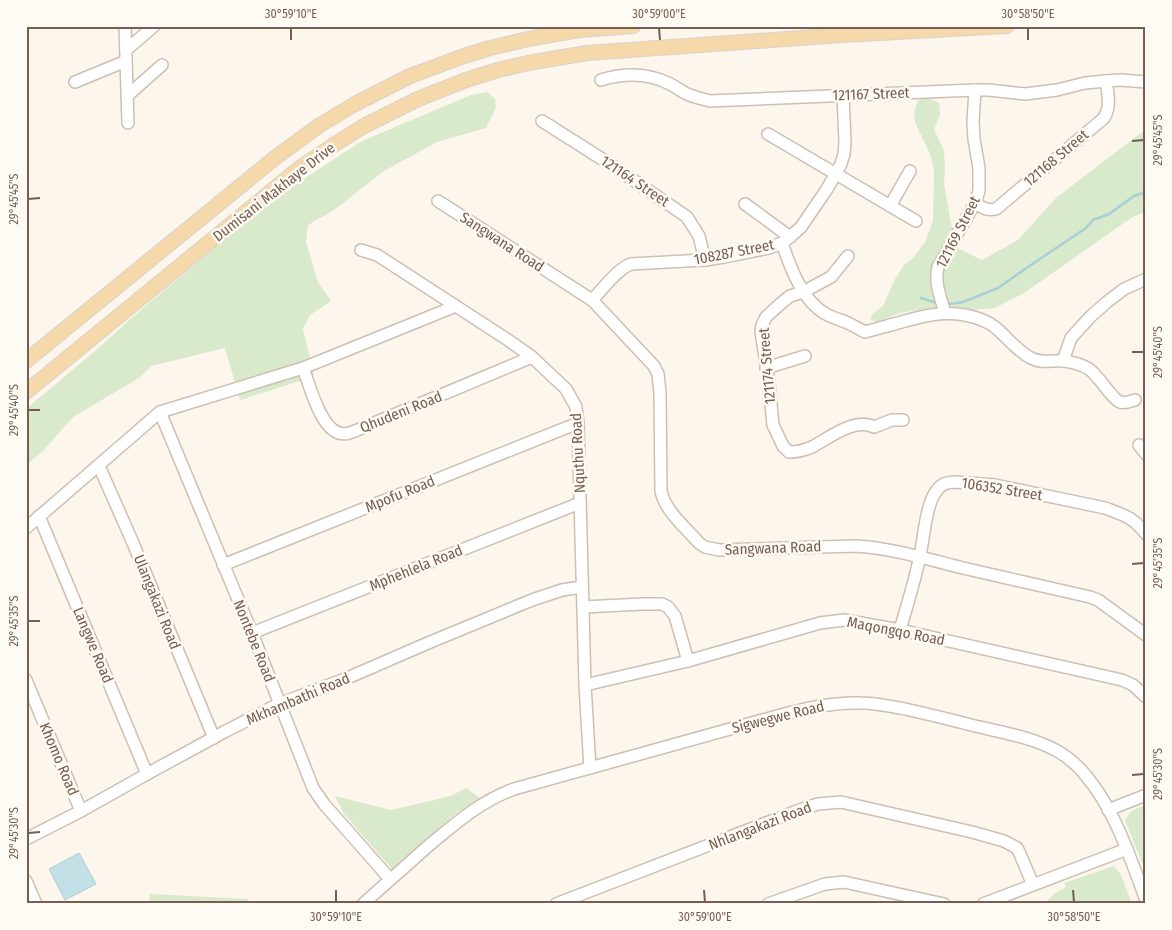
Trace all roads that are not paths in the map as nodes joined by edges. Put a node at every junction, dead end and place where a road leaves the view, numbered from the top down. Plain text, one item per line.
1 (125, 26) edge
2 (154, 26) edge
3 (633, 26) edge
4 (1007, 26) edge
5 (126, 55) junction
6 (162, 65) dead end
7 (601, 80) dead end
8 (1106, 81) junction
9 (75, 82) dead end
10 (1146, 82) edge
11 (975, 90) junction
12 (843, 95) junction
13 (127, 96) junction
14 (542, 121) dead end
15 (128, 123) dead end
16 (768, 134) dead end
17 (910, 170) dead end
18 (836, 174) junction
19 (438, 201) dead end
20 (975, 203) junction
21 (745, 204) dead end
22 (890, 206) junction
23 (916, 221) dead end
24 (786, 240) junction
25 (361, 250) dead end
26 (848, 256) dead end
27 (704, 260) junction
28 (1146, 279) edge
29 (803, 292) junction
30 (592, 300) junction
31 (456, 306) junction
32 (945, 313) junction
33 (901, 322) junction
34 (887, 326) dead end
35 (806, 356) dead end
36 (532, 357) junction
37 (26, 361) edge
38 (1063, 361) junction
39 (303, 368) junction
40 (766, 368) junction
41 (26, 392) edge
42 (1135, 400) dead end
43 (160, 412) junction
44 (903, 420) dead end
45 (578, 423) junction
46 (99, 466) junction
47 (580, 503) junction
48 (39, 516) junction
49 (26, 528) edge
50 (1146, 534) edge
51 (920, 556) junction
52 (223, 565) junction
53 (582, 587) junction
54 (583, 607) junction
55 (900, 630) junction
56 (252, 633) junction
57 (1146, 635) edge
58 (688, 661) junction
59 (26, 680) edge
60 (585, 686) junction
61 (1146, 698) edge
62 (279, 704) junction
63 (214, 738) junction
64 (590, 768) junction
65 (147, 774) junction
66 (1146, 795) edge
67 (1108, 810) junction
68 (81, 811) junction
69 (26, 839) edge
70 (1127, 849) junction
71 (390, 879) junction
72 (26, 881) edge
73 (1033, 885) junction
74 (1146, 900) edge
75 (36, 904) edge
76 (363, 904) edge
77 (556, 904) edge
78 (768, 904) edge
79 (944, 904) edge
80 (983, 904) edge

1 - 5 street
2 - 5 street
3 - 37 main road, Dumisani Makhaye Drive
4 - 41 main road, Dumisani Makhaye Drive
5 - 9 street
5 - 13 street
6 - 13 street
7 - 12 street, 121167 Street
8 - 10 street, 121167 Street
8 - 11 street, 121167 Street
8 - 20 street, 121168 Street
11 - 12 street, 121167 Street
11 - 20 street, 121169 Street
12 - 18 street, 108287 Street
13 - 15 street
14 - 27 street, 121164 Street
16 - 18 street
17 - 22 street
18 - 22 street
18 - 24 street, 108287 Street
19 - 30 street, Sangwana Road
20 - 32 street, 121169 Street
21 - 24 street
22 - 23 street
24 - 27 street, 108287 Street
24 - 29 street
25 - 31 street, Nquthu Road
26 - 29 street
27 - 30 street, 108287 Street
28 - 38 street
29 - 33 street
29 - 40 street, 121174 Street
30 - 51 street, Sangwana Road
31 - 36 street, Nquthu Road
31 - 39 street
32 - 33 street
32 - 38 street
33 - 34 street
35 - 40 street
36 - 39 street, Qhudeni Road
36 - 45 street, Nquthu Road
38 - 42 street
39 - 43 street
40 - 44 street, 121174 Street
43 - 46 street
43 - 52 street, Nontebe Road
45 - 47 street, Nquthu Road
45 - 52 street, Mpofu Road
46 - 48 street
46 - 63 street, Ulangakazi Road
47 - 53 street, Nquthu Road
47 - 56 street, Mphehlela Road
48 - 49 street
48 - 65 street, Langwe Road
50 - 51 street, 106352 Street
51 - 55 street, 106352 Street
51 - 57 street, Sangwana Road
52 - 56 street, Nontebe Road
53 - 54 street, Nquthu Road
53 - 62 street, Mkhambathi Road
54 - 58 street
54 - 60 street, Nquthu Road
55 - 58 street, Maqongqo Road
55 - 61 street, Maqongqo Road
56 - 62 street, Nontebe Road
58 - 60 street, Maqongqo Road
59 - 68 street, Khomo Road
60 - 64 street, Nquthu Road
62 - 63 street, Mkhambathi Road
62 - 71 street, Nontebe Road
63 - 65 street, Mkhambathi Road
64 - 67 street, Sigwegwe Road
64 - 71 street, Sigwegwe Road
65 - 68 street, Mkhambathi Road
66 - 67 street
67 - 70 street, Sigwegwe Road
68 - 69 street, Mkhambathi Road
70 - 73 street
70 - 74 street, Sigwegwe Road
71 - 76 street, Sigwegwe Road
72 - 75 street
73 - 77 street, Nhlangakazi Road
73 - 80 street
78 - 79 street

